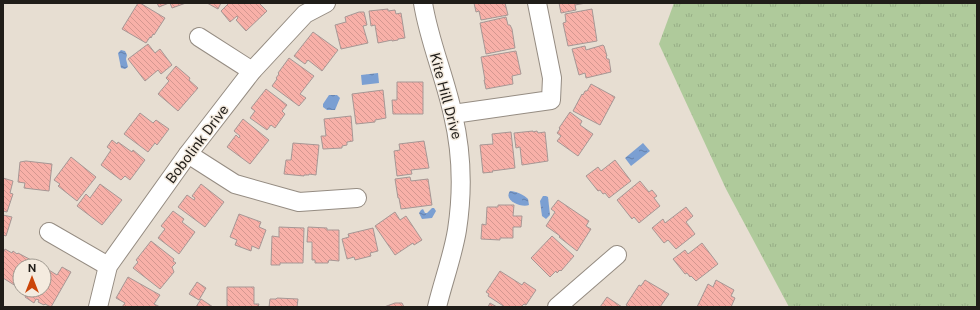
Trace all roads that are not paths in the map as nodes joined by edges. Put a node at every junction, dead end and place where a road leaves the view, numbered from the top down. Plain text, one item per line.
1 (326, 3) edge
2 (423, 3) edge
3 (537, 3) edge
4 (199, 37) dead end
5 (252, 71) junction
6 (453, 114) junction
7 (188, 154) junction
8 (357, 198) dead end
9 (50, 232) dead end
10 (617, 256) dead end
11 (108, 266) junction
12 (98, 307) edge
13 (437, 307) edge
14 (557, 307) edge

1 - 5 street, Bobolink Drive
2 - 6 street, Kite Hill Drive
3 - 6 street
4 - 5 street
5 - 7 street, Bobolink Drive
6 - 13 street, Kite Hill Drive
7 - 8 street
7 - 11 street, Bobolink Drive
9 - 11 street
10 - 14 street
11 - 12 street, Bobolink Drive

